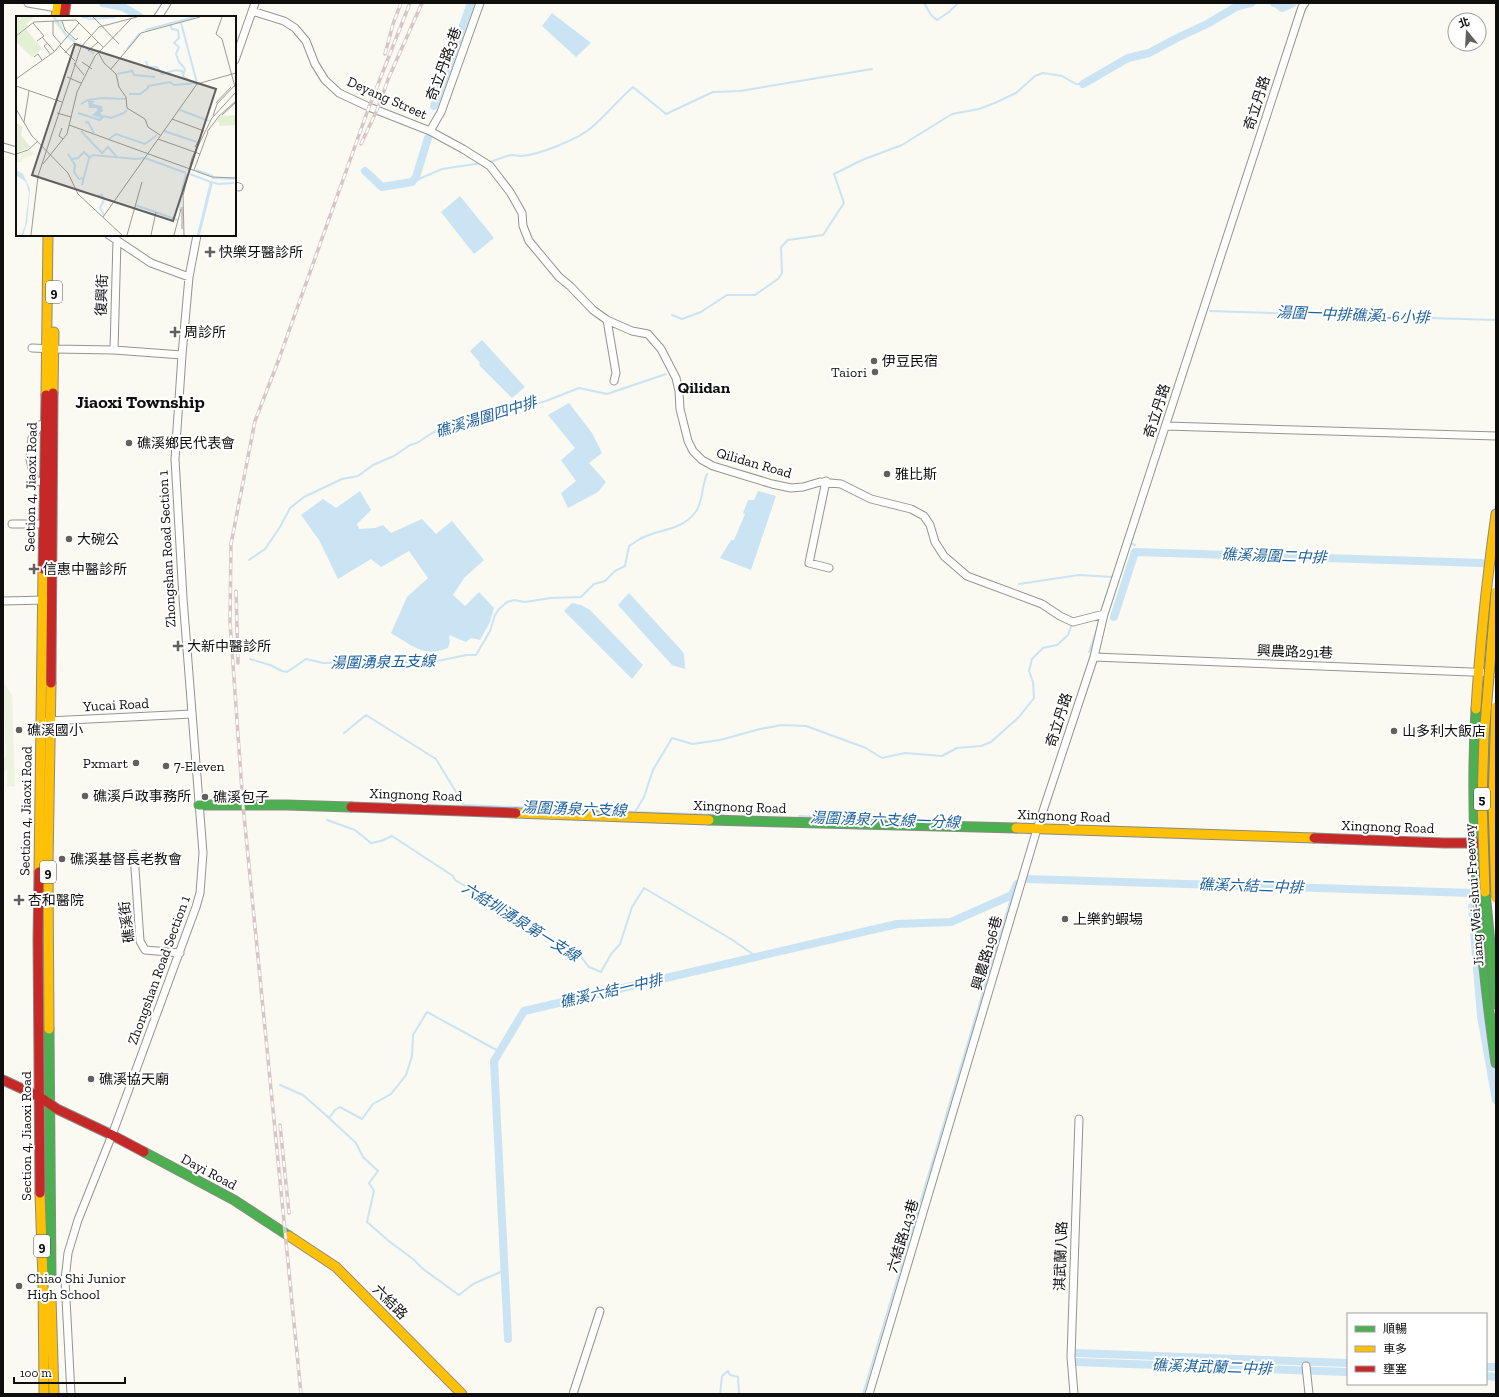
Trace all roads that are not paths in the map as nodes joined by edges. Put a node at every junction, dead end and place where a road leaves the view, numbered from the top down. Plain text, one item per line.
1 (28, 3) edge
2 (66, 3) edge
3 (167, 3) edge
4 (255, 3) edge
5 (480, 3) edge
6 (1305, 3) edge
7 (57, 9) edge
8 (252, 11) junction
9 (64, 16) edge
10 (159, 16) edge
11 (236, 57) edge
12 (430, 132) junction
13 (3, 147) edge
14 (16, 151) edge
15 (48, 236) edge
16 (55, 236) edge
17 (111, 236) edge
18 (197, 236) edge
19 (117, 240) junction
20 (189, 277) junction
21 (607, 320) junction
22 (32, 348) dead end
23 (50, 349) junction
24 (114, 350) junction
25 (182, 355) junction
26 (614, 381) dead end
27 (49, 423) junction
28 (1166, 426) junction
29 (1496, 436) edge
30 (31, 447) junction
31 (49, 448) junction
32 (826, 481) junction
33 (49, 482) junction
34 (1496, 514) edge
35 (12, 524) dead end
36 (48, 524) junction
37 (829, 568) dead end
38 (1496, 592) edge
39 (48, 600) junction
40 (3, 601) edge
41 (1104, 614) junction
42 (1094, 657) junction
43 (1477, 672) junction
44 (1496, 673) edge
45 (1496, 707) edge
46 (192, 714) junction
47 (46, 721) junction
48 (1496, 754) edge
49 (1474, 766) junction
50 (199, 805) junction
51 (1037, 829) junction
52 (1475, 843) junction
53 (1496, 844) edge
54 (134, 854) dead end
55 (1496, 898) edge
56 (180, 953) junction
57 (1496, 1005) edge
58 (1493, 1029) edge
59 (1496, 1063) edge
60 (3, 1080) edge
61 (961, 1084) joint
62 (40, 1098) junction
63 (49, 1103) junction
64 (1079, 1119) dead end
65 (112, 1136) junction
66 (291, 1238) joint
67 (600, 1311) dead end
68 (1306, 1366) dead end
69 (70, 1381) junction
70 (44, 1394) edge
71 (54, 1394) edge
72 (67, 1394) edge
73 (71, 1394) edge
74 (462, 1394) edge
75 (573, 1394) edge
76 (869, 1394) edge
77 (1074, 1394) edge
78 (1309, 1394) edge

1 - 7 street
2 - 9 main road
3 - 10 street
4 - 8 street
5 - 12 street, 奇立丹路3巷
6 - 28 street, 奇立丹路
8 - 11 street
8 - 12 street, Deyang Street
12 - 21 street, Qilidan Road
13 - 14 street
15 - 23 main road, 9
16 - 23 main road, 9
17 - 19 street
18 - 20 street, Zhongshan Road Section 1
19 - 20 street
19 - 24 street, 復興街
20 - 25 street, Zhongshan Road Section 1
21 - 26 street
21 - 32 street, Qilidan Road
22 - 23 street
23 - 24 street
23 - 27 main road, Section 4, Jiaoxi Road / 9
24 - 25 street
25 - 46 street, Zhongshan Road Section 1
27 - 30 street
27 - 31 main road, Section 4, Jiaoxi Road / 9
28 - 29 street
28 - 41 street, 奇立丹路
30 - 31 street
30 - 33 street
31 - 33 main road, Section 4, Jiaoxi Road / 9
32 - 37 street
32 - 41 street, Qilidan Road
33 - 36 main road, Section 4, Jiaoxi Road / 9
34 - 43 main road
35 - 36 street
36 - 39 main road, Section 4, Jiaoxi Road / 9
38 - 57 main road, Jiang Wei-shui Freeway / 5, bridge
39 - 40 street
39 - 47 main road, Section 4, Jiaoxi Road / 9
41 - 42 street, 奇立丹路
42 - 43 street, 興農路291巷
42 - 51 street, 奇立丹路
43 - 44 street, 興農路291巷
43 - 49 main road
45 - 55 main road, Jiang Wei-shui Freeway / 5, bridge
46 - 47 street, Yucai Road
46 - 50 street, Zhongshan Road Section 1
47 - 62 main road, Section 4, Jiaoxi Road / 9
47 - 63 main road, Section 4, Jiaoxi Road / 9
48 - 49 main road
49 - 52 main road
50 - 51 main road, Xingnong Road
50 - 56 street, Zhongshan Road Section 1
51 - 52 main road, Xingnong Road
51 - 61 street, 興農路196巷
52 - 53 main road, Xingnong Road
52 - 58 main road
54 - 56 street, 礁溪街
56 - 65 street, Zhongshan Road Section 1
58 - 59 main road
60 - 62 main road, Dayi Road
61 - 76 street, 六結路143巷
62 - 63 main road, Dayi Road
62 - 70 main road, Section 4, Jiaoxi Road / 9
63 - 65 main road, Dayi Road
63 - 71 main road, Section 4, Jiaoxi Road / 9
64 - 77 street, 淇武蘭八路
65 - 66 main road, Dayi Road
65 - 69 street, Zhongshan Road Section 1
66 - 74 main road, 六結路
67 - 75 street
68 - 78 street
69 - 72 street, Zhongshan Road Section 1
69 - 73 street, Zhongshan Road Section 1

